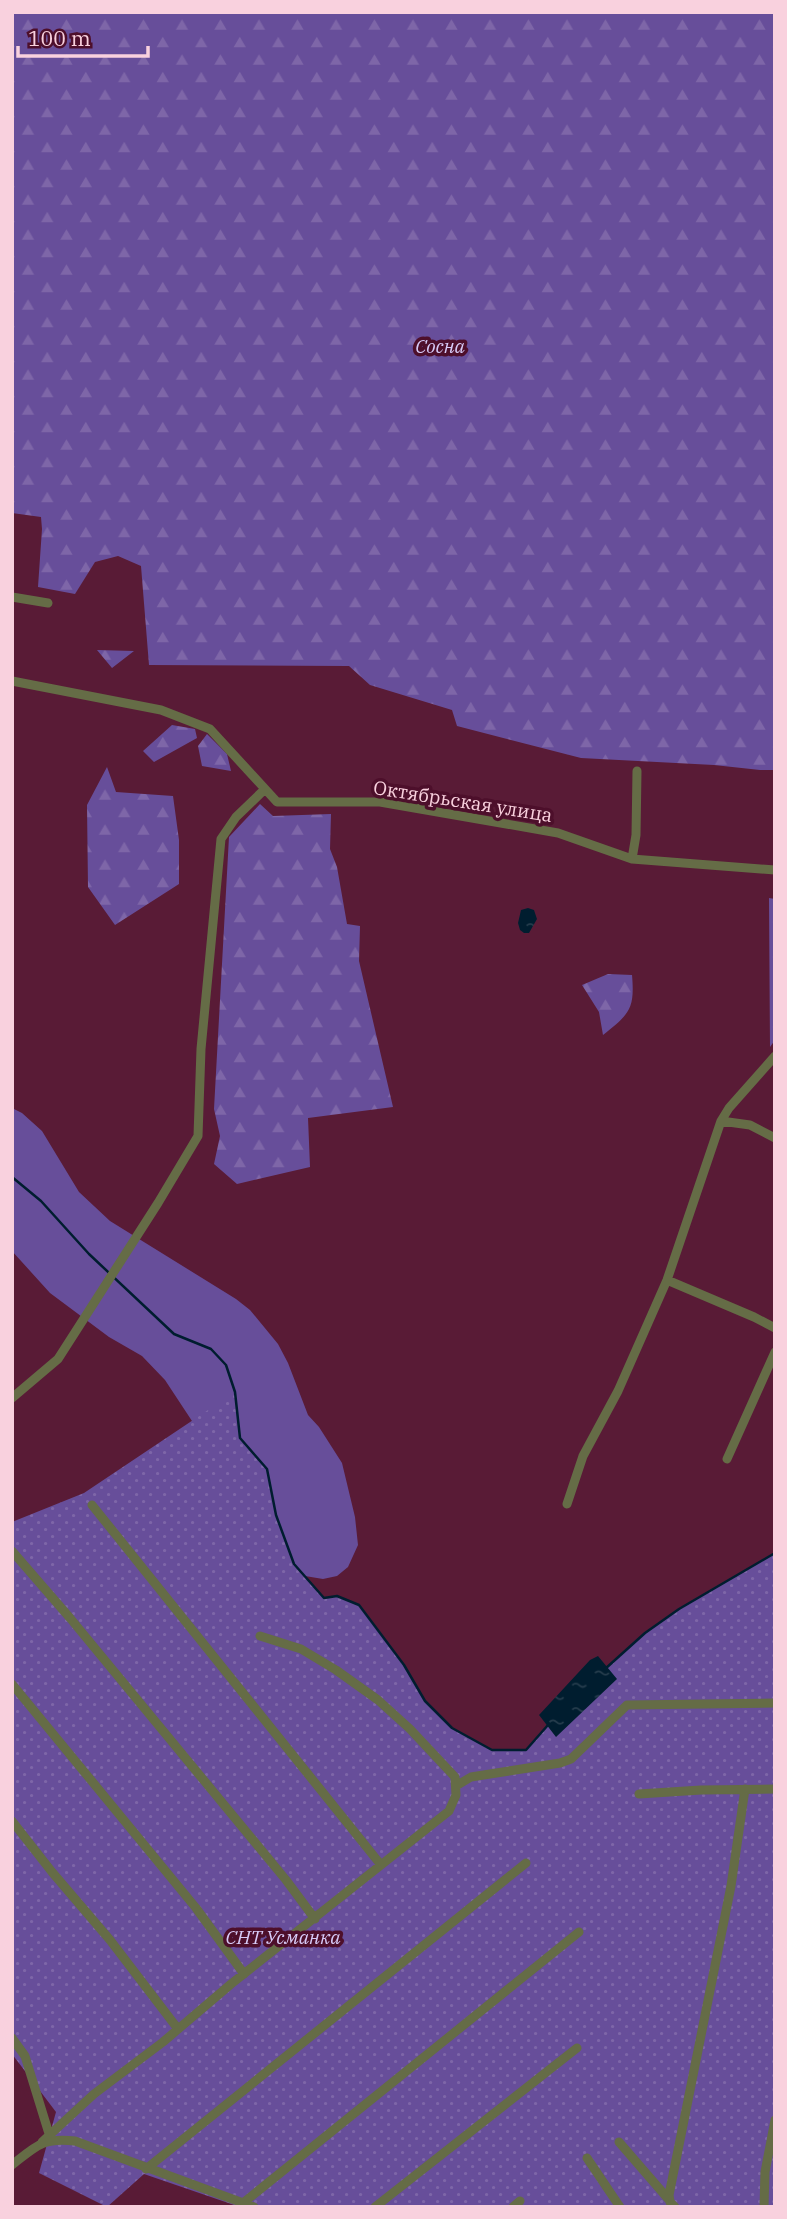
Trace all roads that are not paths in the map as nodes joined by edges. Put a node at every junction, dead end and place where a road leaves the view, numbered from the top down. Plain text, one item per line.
1 (12, 597) edge
2 (48, 603) dead end
3 (12, 681) edge
4 (637, 771) dead end
5 (265, 789) junction
6 (632, 859) junction
7 (775, 870) edge
8 (775, 1056) edge
9 (721, 1121) junction
10 (775, 1138) edge
11 (667, 1280) junction
12 (775, 1328) edge
13 (775, 1352) edge
14 (12, 1398) edge
15 (727, 1459) dead end
16 (567, 1504) dead end
17 (92, 1505) dead end
18 (12, 1551) edge
19 (260, 1636) dead end
20 (12, 1684) edge
21 (775, 1703) edge
22 (456, 1786) junction
23 (775, 1789) edge
24 (744, 1790) junction
25 (639, 1794) dead end
26 (12, 1821) edge
27 (526, 1863) dead end
28 (381, 1865) junction
29 (315, 1919) junction
30 (579, 1932) dead end
31 (244, 1974) junction
32 (178, 2029) junction
33 (12, 2038) edge
34 (577, 2048) dead end
35 (775, 2120) edge
36 (48, 2139) junction
37 (619, 2142) dead end
38 (587, 2158) dead end
39 (12, 2165) edge
40 (146, 2169) junction
41 (243, 2203) junction
42 (673, 2204) edge
43 (254, 2207) edge
44 (375, 2207) edge
45 (620, 2207) edge
46 (764, 2207) edge

1 - 2 street
3 - 5 street, Октябрьская улица
4 - 6 street
5 - 6 street, Октябрьская улица
5 - 14 street
6 - 7 street, Октябрьская улица
8 - 9 street
9 - 10 street
9 - 11 street
11 - 12 street
11 - 16 street
13 - 15 street
17 - 28 street
18 - 29 street
19 - 22 street
20 - 31 street
21 - 22 street
22 - 28 street
23 - 24 street
24 - 25 street
24 - 42 street
26 - 32 street
27 - 40 street
28 - 29 street
29 - 31 street
30 - 41 street
31 - 32 street
32 - 36 street
33 - 36 street
34 - 44 street
35 - 46 street
36 - 39 street
36 - 40 street
37 - 42 street
38 - 45 street
40 - 41 street
41 - 43 street

